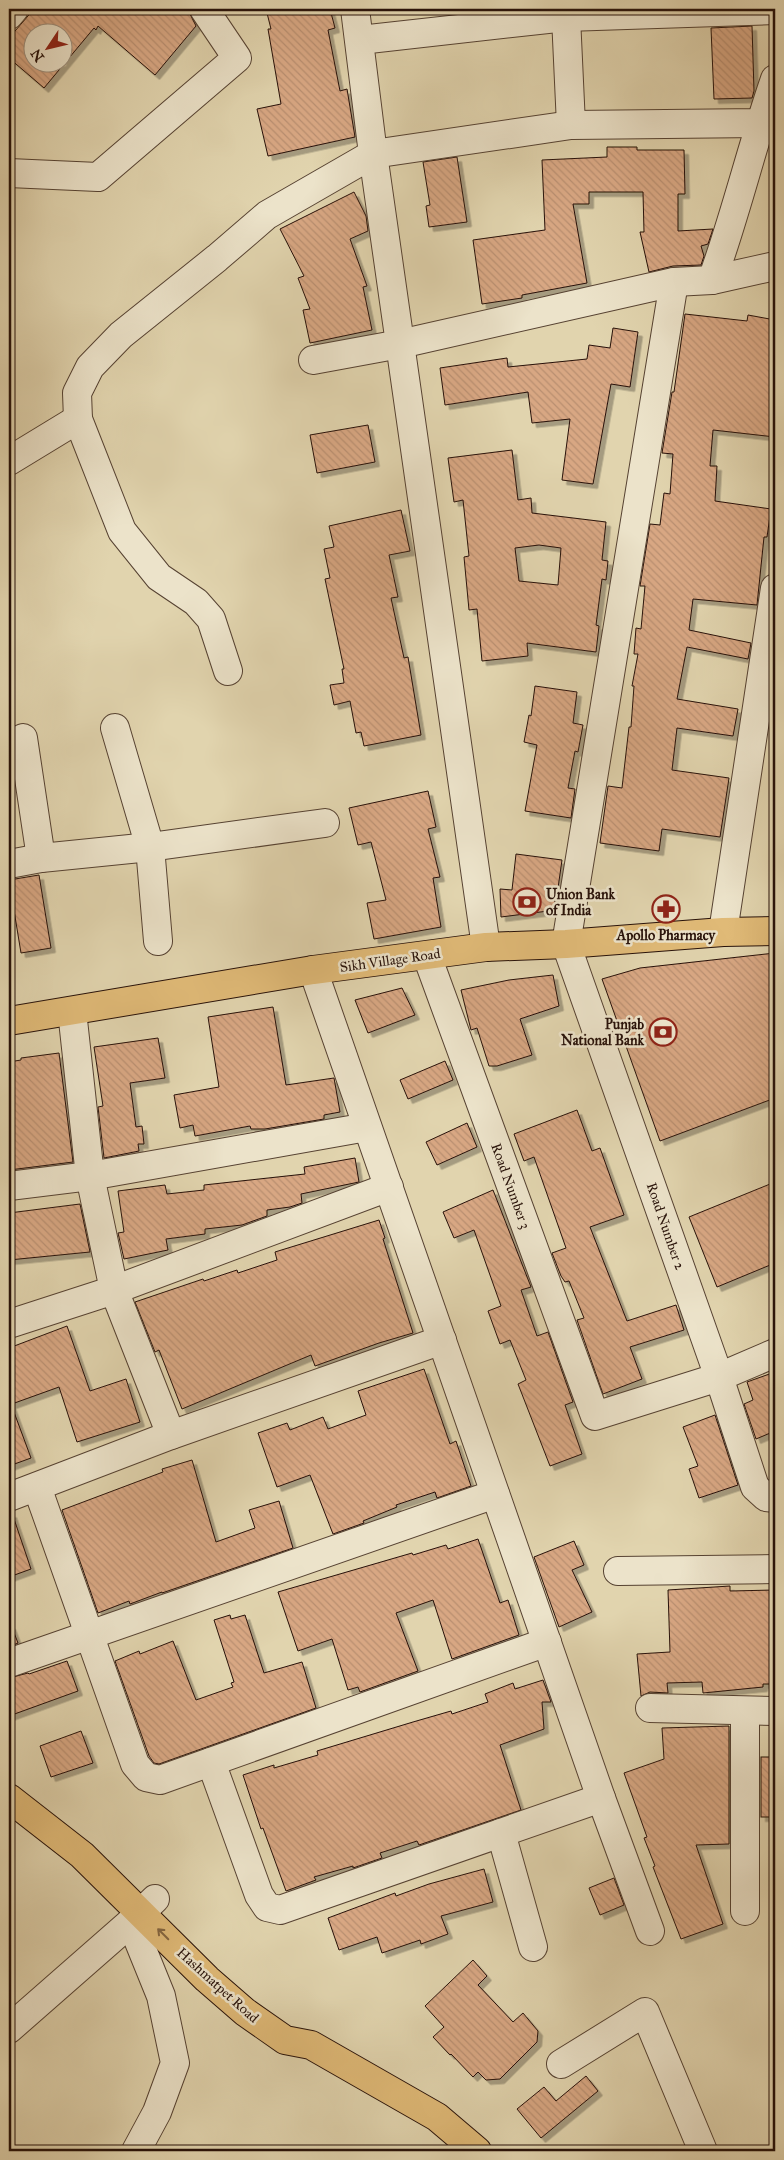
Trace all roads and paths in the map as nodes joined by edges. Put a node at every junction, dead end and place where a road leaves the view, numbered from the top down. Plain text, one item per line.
1 (14, 9) edge
2 (204, 9) edge
3 (355, 9) edge
4 (775, 10) edge
5 (568, 13) edge
6 (9, 15) edge
7 (360, 40) junction
8 (775, 79) edge
9 (768, 118) edge
10 (571, 125) junction
11 (373, 154) junction
12 (9, 172) edge
13 (775, 266) edge
14 (712, 280) junction
15 (674, 282) junction
16 (400, 344) junction
17 (313, 360) dead end
18 (78, 418) junction
19 (9, 461) edge
20 (775, 588) edge
21 (228, 671) dead end
22 (115, 728) dead end
23 (23, 738) dead end
24 (325, 824) dead end
25 (150, 847) junction
26 (42, 858) junction
27 (9, 864) edge
28 (775, 931) edge
29 (723, 932) junction
30 (158, 941) dead end
31 (566, 944) junction
32 (486, 947) junction
33 (426, 956) junction
34 (313, 970) junction
35 (72, 1011) junction
36 (9, 1021) edge
37 (367, 1127) junction
38 (90, 1176) junction
39 (9, 1186) edge
40 (388, 1187) junction
41 (114, 1290) junction
42 (9, 1324) edge
43 (442, 1340) junction
44 (775, 1353) edge
45 (719, 1377) junction
46 (171, 1436) junction
47 (36, 1487) junction
48 (495, 1494) junction
49 (9, 1497) edge
50 (775, 1498) edge
51 (775, 1569) edge
52 (618, 1571) dead end
53 (89, 1635) junction
54 (547, 1642) junction
55 (9, 1663) edge
56 (650, 1708) dead end
57 (775, 1711) edge
58 (745, 1712) junction
59 (212, 1762) junction
60 (9, 1778) edge
61 (9, 1798) edge
62 (601, 1798) junction
63 (501, 1833) junction
64 (745, 1910) dead end
65 (142, 1911) junction
66 (650, 1931) dead end
67 (533, 1947) dead end
68 (9, 2029) edge
69 (561, 2064) dead end
70 (136, 2151) edge
71 (477, 2151) edge
72 (703, 2151) edge

1 - 6 street
2 - 12 street
3 - 7 street
4 - 5 street
5 - 7 street
5 - 10 street
7 - 11 street
8 - 9 street
9 - 10 street
9 - 14 street
10 - 11 street
11 - 16 street
11 - 18 street
13 - 14 street
14 - 15 street
15 - 16 street
15 - 31 street
16 - 17 street
16 - 32 street
18 - 19 street
18 - 21 street
20 - 29 street
22 - 25 street
23 - 26 street
24 - 25 street
25 - 26 street
25 - 30 street
26 - 27 street
28 - 29 main road, Sikh Village Road
29 - 31 main road, Sikh Village Road
31 - 32 main road, Sikh Village Road
31 - 45 street, Road Number 2
32 - 33 main road, Sikh Village Road
33 - 34 main road, Sikh Village Road
33 - 45 street, Road Number 3
34 - 35 main road, Sikh Village Road
34 - 37 street
35 - 36 main road, Sikh Village Road
35 - 38 street
37 - 38 street
37 - 40 street
38 - 39 street
38 - 41 street
40 - 41 street
40 - 43 street
41 - 42 street
41 - 46 street
43 - 46 street
43 - 48 street
44 - 45 street
45 - 50 street, Road Number 2
46 - 47 street
47 - 49 street
47 - 53 street
48 - 53 street
48 - 54 street
51 - 52 street
53 - 55 street
53 - 59 street
54 - 59 street
54 - 62 street
56 - 58 street
57 - 58 street
58 - 64 street
59 - 63 street
60 - 65 main road
61 - 65 main road
62 - 63 street
62 - 66 street
63 - 67 street
65 - 68 street
65 - 70 street
65 - 71 main road
69 - 72 street

